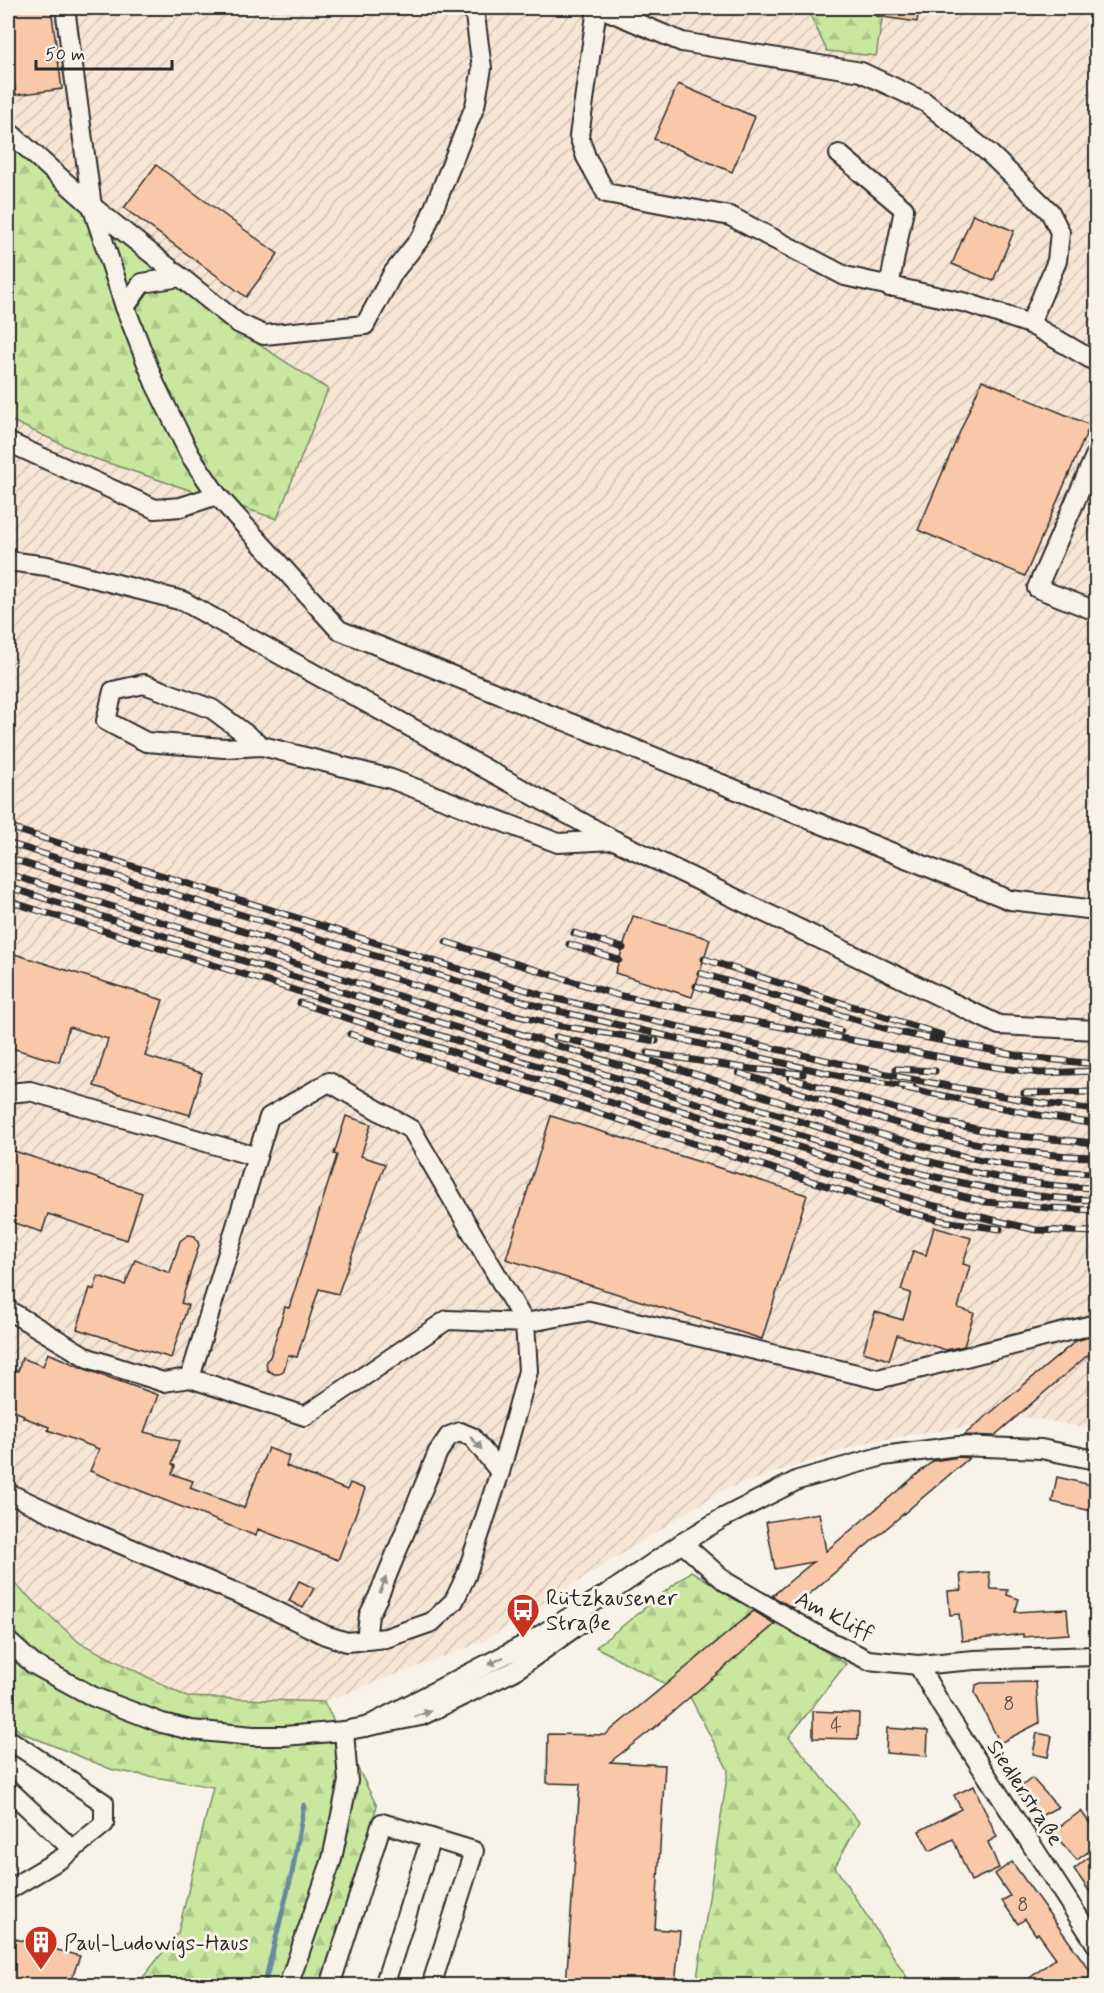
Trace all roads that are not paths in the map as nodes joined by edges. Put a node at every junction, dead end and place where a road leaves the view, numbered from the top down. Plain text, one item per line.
1 (65, 8) edge
2 (474, 8) edge
3 (599, 8) edge
4 (8, 131) edge
5 (840, 154) dead end
6 (92, 206) junction
7 (181, 277) junction
8 (889, 287) junction
9 (125, 307) junction
10 (1030, 324) junction
11 (1096, 362) edge
12 (8, 442) edge
13 (1096, 454) edge
14 (217, 495) junction
15 (8, 561) edge
16 (1096, 611) edge
17 (262, 746) junction
18 (614, 840) junction
19 (1096, 910) edge
20 (1096, 1030) edge
21 (8, 1093) edge
22 (257, 1157) junction
23 (8, 1310) edge
24 (525, 1323) junction
25 (1096, 1324) edge
26 (190, 1378) junction
27 (1096, 1460) edge
28 (500, 1472) junction
29 (8, 1493) edge
30 (682, 1543) junction
31 (366, 1640) junction
32 (8, 1641) edge
33 (1096, 1656) edge
34 (918, 1665) junction
35 (344, 1731) junction
36 (8, 1739) edge
37 (8, 1789) edge
38 (431, 1838) junction
39 (72, 1849) junction
40 (8, 1890) edge
41 (1096, 1944) edge
42 (288, 1986) edge
43 (330, 1986) edge
44 (384, 1986) edge
45 (431, 1986) edge

1 - 6 street
2 - 7 street
3 - 8 street
3 - 10 street
4 - 6 street
5 - 8 street
6 - 7 street
6 - 9 street
7 - 9 street
8 - 10 street
9 - 14 street
10 - 11 street
12 - 14 street
13 - 16 street
14 - 19 street
15 - 18 street
17 - 17 street
17 - 18 street
18 - 20 street
21 - 22 street
22 - 24 street
22 - 26 street
23 - 26 street
24 - 25 street
24 - 26 street
24 - 28 street
27 - 30 street
28 - 31 street
31 -> 28 street
29 - 31 street
30 - 34 street, Am Kliff
30 - 35 street
32 - 35 street
33 - 34 street, Am Kliff
34 - 41 street, Siedlerstraße
35 - 42 street
36 - 39 street
37 - 39 street
38 - 43 street
38 - 44 street
38 - 45 street
39 - 40 street

